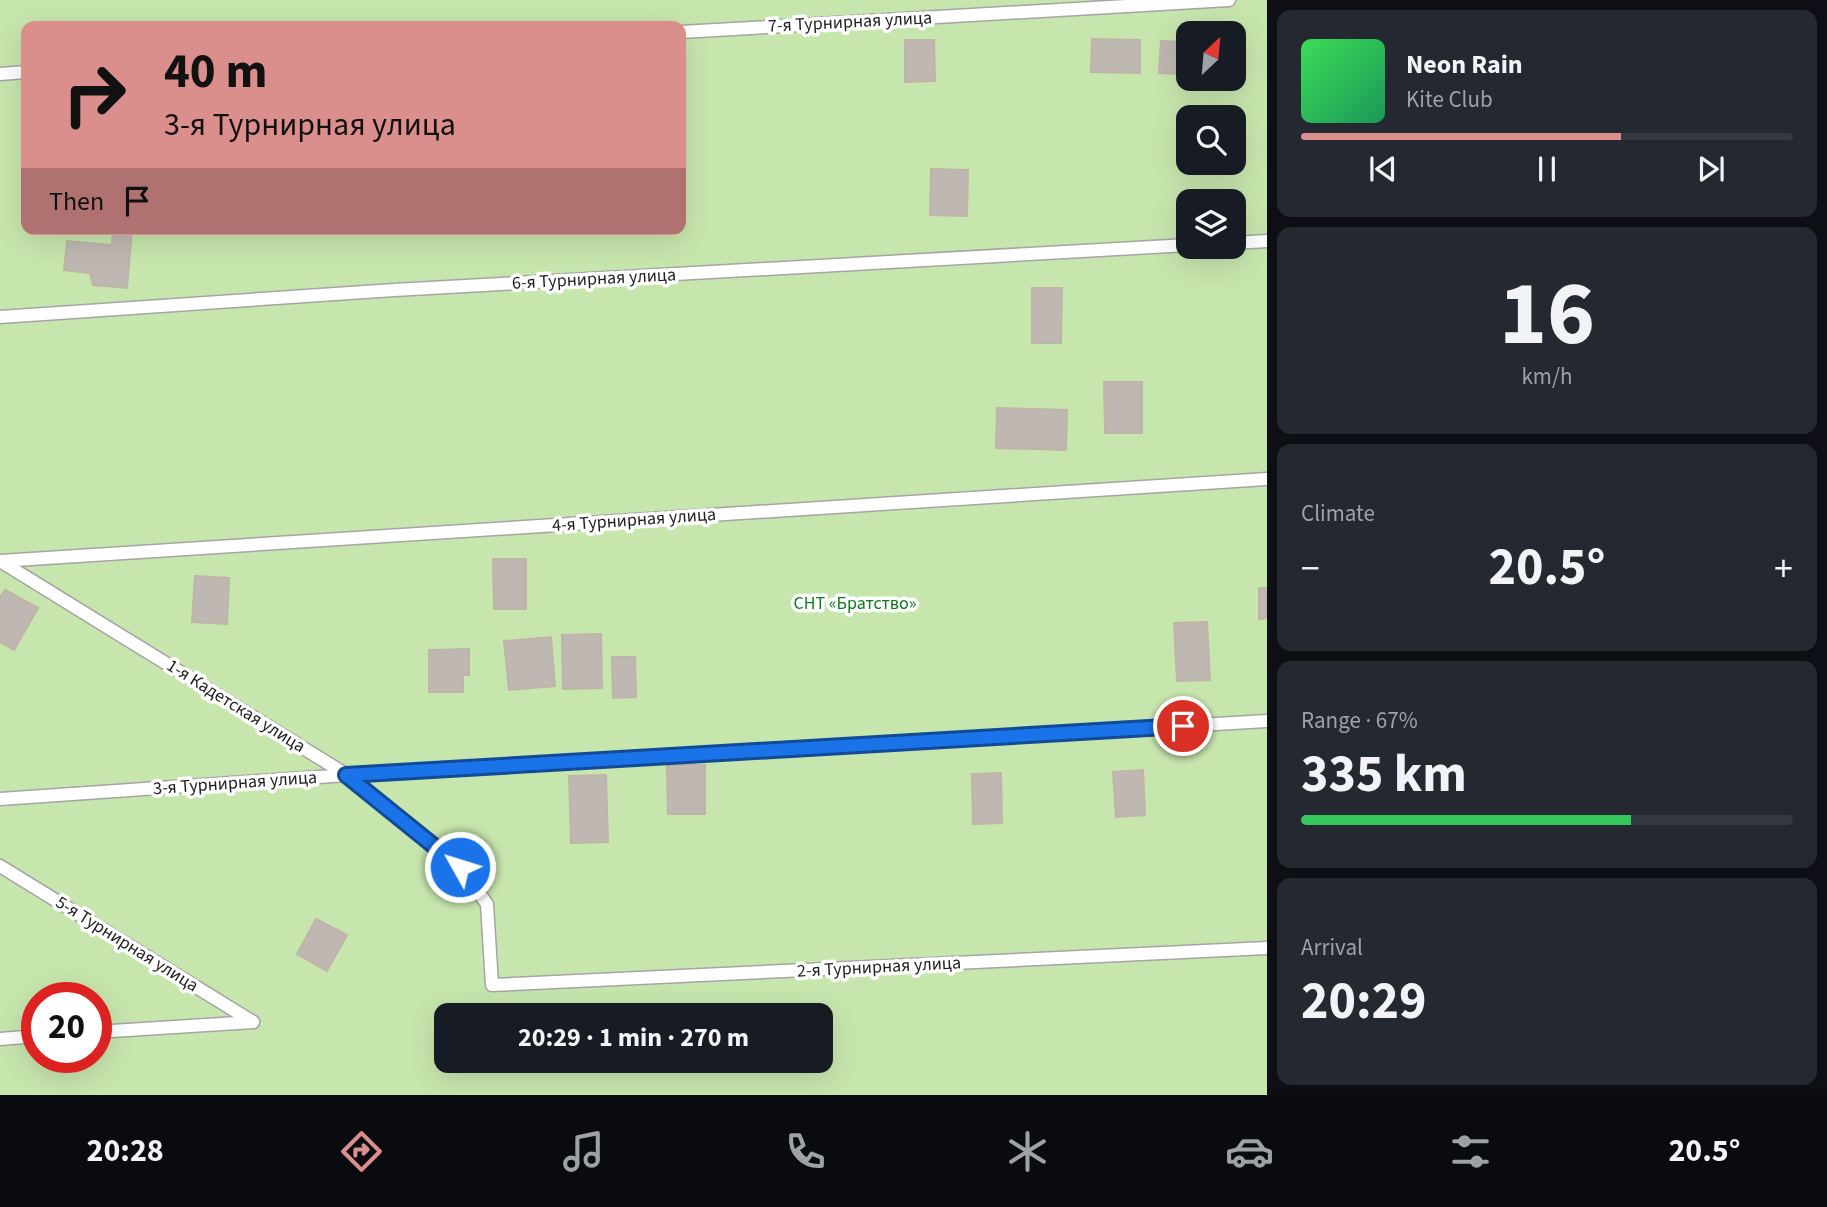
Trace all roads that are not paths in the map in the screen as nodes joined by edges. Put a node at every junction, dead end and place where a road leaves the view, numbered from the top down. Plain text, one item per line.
1 (1229, 0) edge
2 (686, 32) edge
3 (21, 72) edge
4 (0, 74) edge
5 (1267, 241) edge
6 (1246, 242) edge
7 (1176, 247) edge
8 (0, 317) edge
9 (1267, 479) edge
10 (0, 561) edge
11 (1267, 721) edge
12 (346, 775) junction
13 (0, 799) edge
14 (0, 866) edge
15 (1267, 948) edge
16 (492, 985) joint
17 (112, 1031) edge
18 (21, 1037) edge
19 (0, 1039) edge

1 - 2 lane, 7-я Турнирная улица
3 - 4 lane
5 - 6 lane
7 - 8 lane, 6-я Турнирная улица
9 - 10 lane, 4-я Турнирная улица
10 - 12 lane, 1-я Кадетская улица
11 - 12 lane, 3-я Турнирная улица
12 - 13 lane, 3-я Турнирная улица
12 - 16 lane, 1-я Кадетская улица
14 - 17 lane, 5-я Турнирная улица
15 - 16 lane, 2-я Турнирная улица
18 - 19 lane

